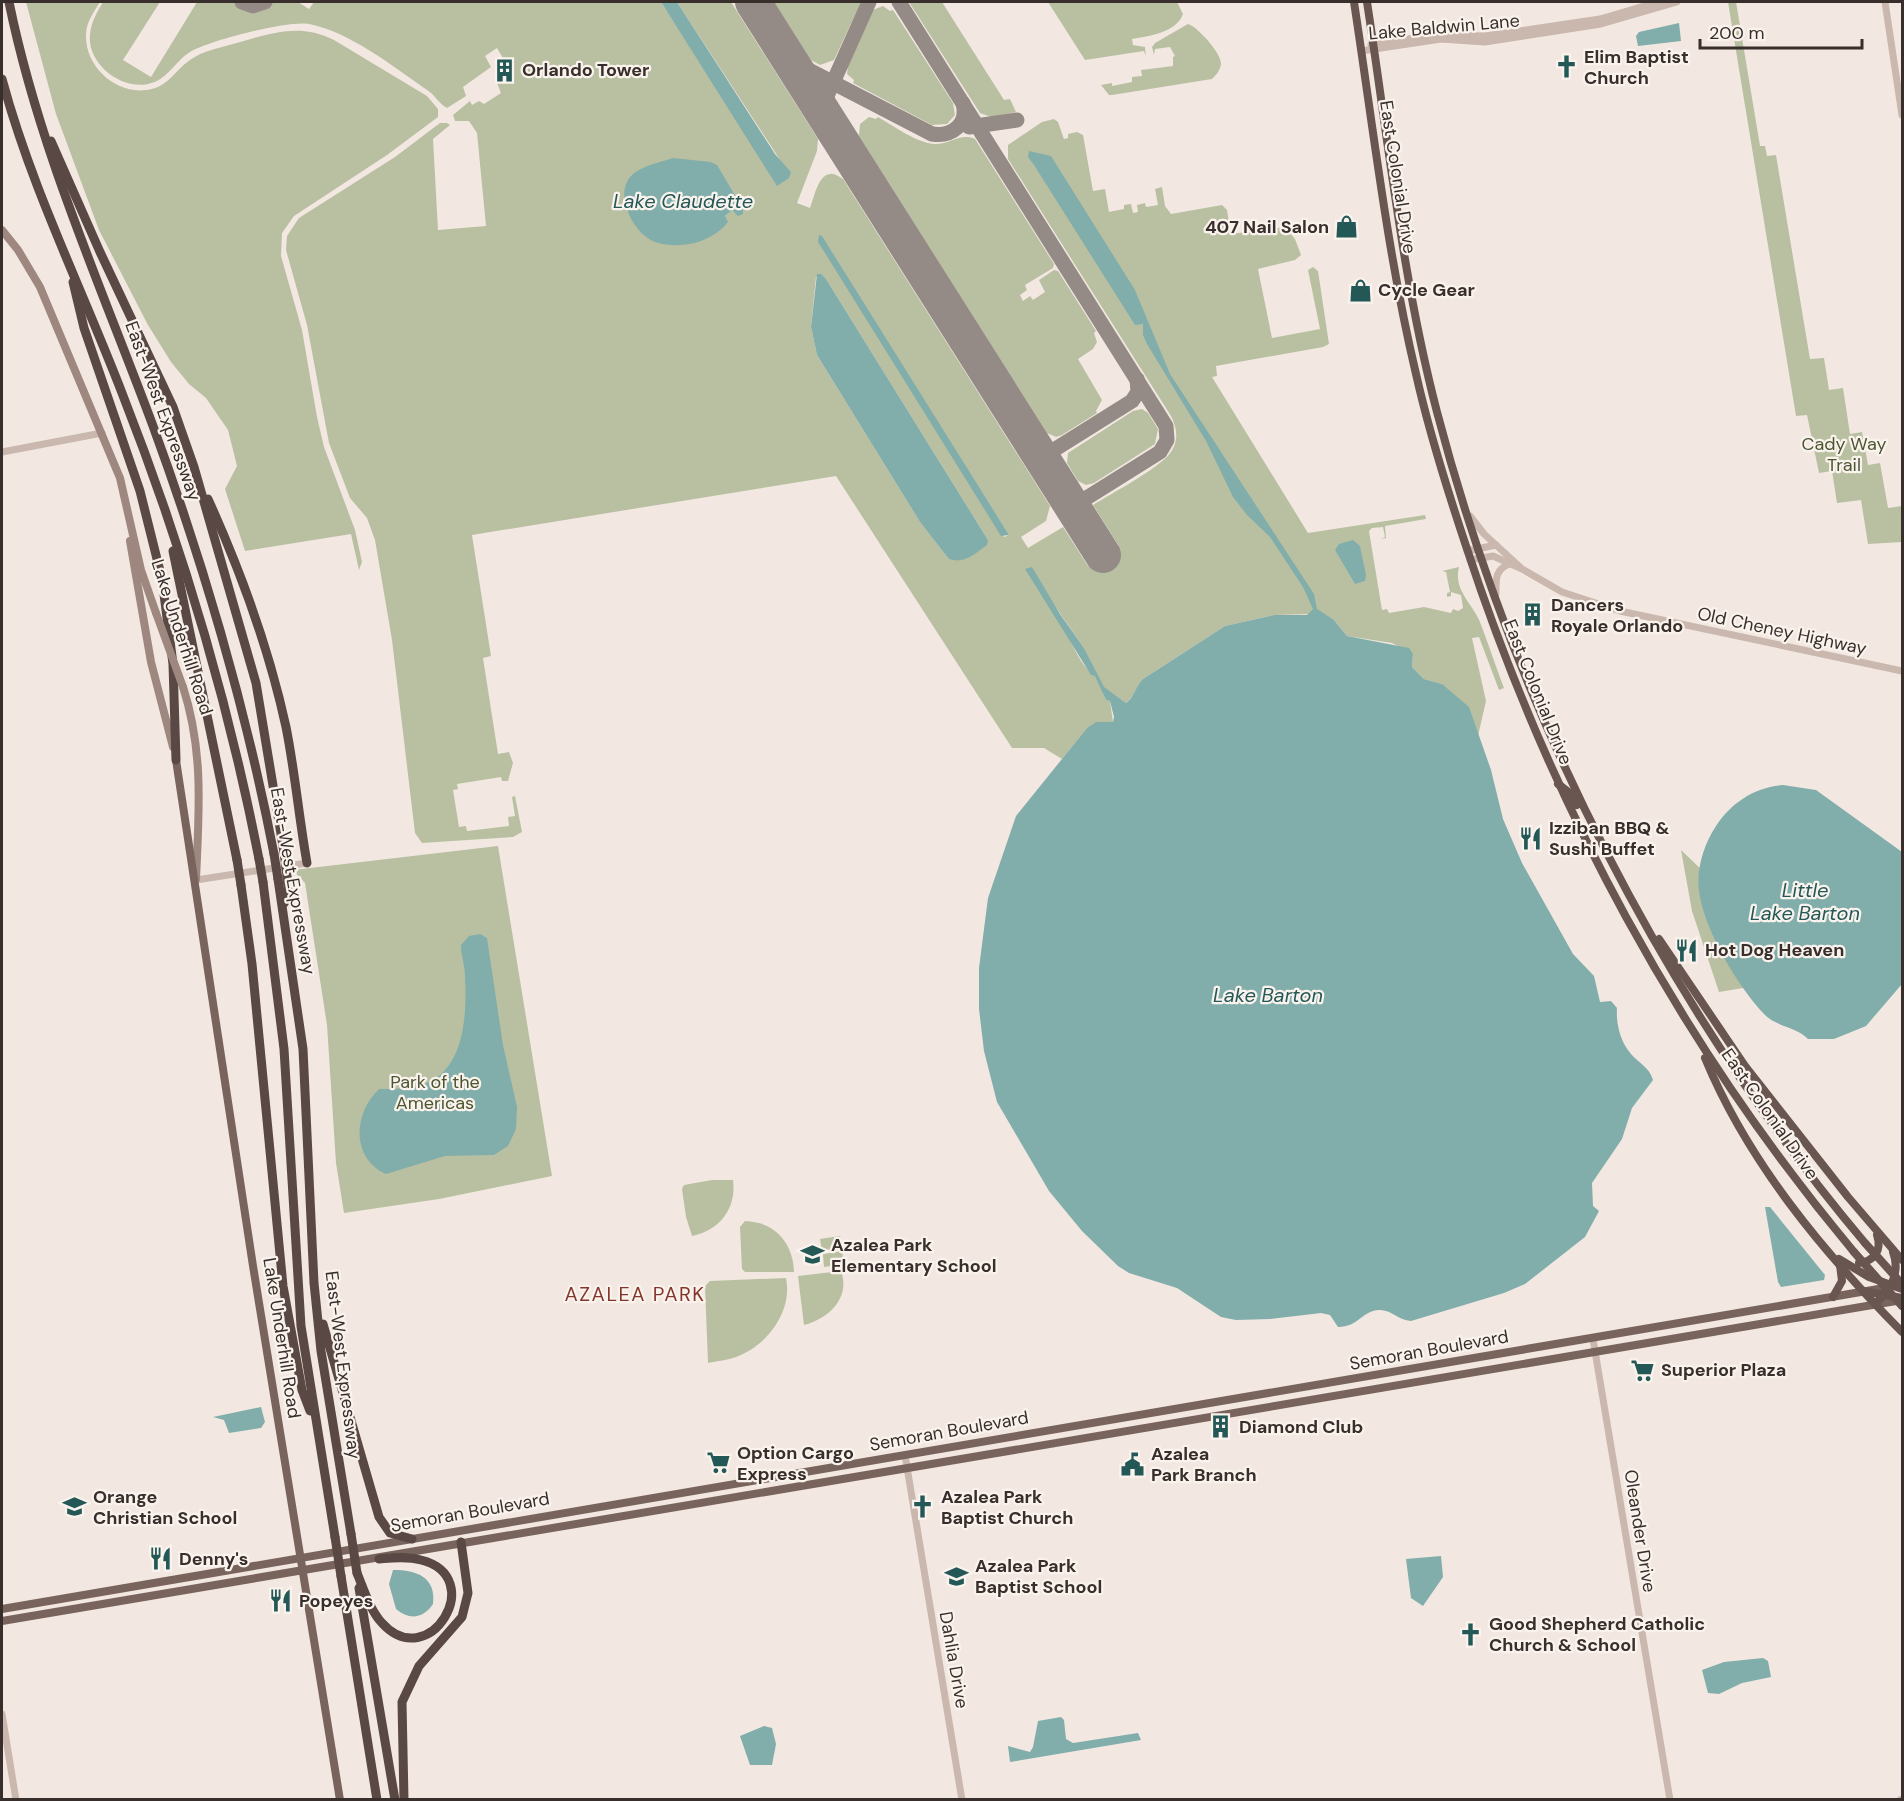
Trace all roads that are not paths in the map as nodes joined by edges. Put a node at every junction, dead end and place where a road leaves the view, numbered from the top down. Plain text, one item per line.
1 (9, 2) edge
2 (1354, 2) edge
3 (1367, 2) edge
4 (1658, 2) edge
5 (1677, 2) edge
6 (1885, 2) edge
7 (1374, 46) junction
8 (1361, 51) junction
9 (2, 79) edge
10 (35, 106) junction
11 (1902, 115) edge
12 (2, 230) edge
13 (71, 271) junction
14 (102, 434) junction
15 (2, 452) edge
16 (194, 468) junction
17 (120, 478) junction
18 (1470, 516) junction
19 (171, 528) junction
20 (1496, 545) junction
21 (1481, 552) junction
22 (1469, 555) junction
23 (1509, 564) junction
24 (1522, 568) junction
25 (1496, 596) junction
26 (1902, 672) edge
27 (1546, 758) junction
28 (176, 760) junction
29 (1571, 779) junction
30 (1558, 784) junction
31 (279, 853) junction
32 (1610, 858) junction
33 (307, 862) joint
34 (196, 880) junction
35 (1639, 912) junction
36 (1697, 1038) junction
37 (1876, 1231) junction
38 (1892, 1249) junction
39 (1902, 1260) edge
40 (1842, 1263) junction
41 (314, 1283) junction
42 (1902, 1286) edge
43 (1891, 1287) junction
44 (1863, 1292) junction
45 (1885, 1295) junction
46 (1833, 1297) junction
47 (1902, 1299) edge
48 (1875, 1304) junction
49 (1902, 1306) edge
50 (1902, 1332) edge
51 (1593, 1339) junction
52 (1595, 1351) junction
53 (1321, 1385) junction
54 (1304, 1388) junction
55 (1306, 1400) junction
56 (1289, 1402) junction
57 (1132, 1417) junction
58 (315, 1421) junction
59 (1101, 1422) junction
60 (1107, 1432) junction
61 (1079, 1437) junction
62 (905, 1455) junction
63 (907, 1467) junction
64 (459, 1532) junction
65 (412, 1539) junction
66 (461, 1542) junction
67 (301, 1557) junction
68 (379, 1558) junction
69 (303, 1570) junction
70 (357, 1574) junction
71 (2, 1609) edge
72 (2, 1621) edge
73 (2, 1714) edge
74 (16, 1800) edge
75 (340, 1800) edge
76 (377, 1800) edge
77 (395, 1800) edge
78 (404, 1800) edge
79 (962, 1800) edge
80 (1670, 1800) edge

1 - 10 highway, East-West Expressway
2 - 8 highway, East Colonial Drive
3 - 7 highway, East Colonial Drive
4 - 7 street, Lake Baldwin Lane
5 - 7 street, Lake Baldwin Lane
6 - 11 street
7 - 8 street, Lake Baldwin Lane
7 - 18 highway, East Colonial Drive
8 - 22 highway, East Colonial Drive
9 - 13 highway, East-West Expressway
10 - 16 highway
10 - 31 highway, East-West Expressway
12 - 14 main road, Lake Underhill Road
13 - 19 highway, East-West Expressway
13 - 28 highway
14 - 15 street
14 - 17 main road, Lake Underhill Road
16 - 31 highway
16 - 33 highway
17 - 28 main road, Lake Underhill Road
17 - 34 main road, Lake Underhill Road, bridge
18 - 20 street, Old Cheney Highway
18 - 21 highway, East Colonial Drive
19 - 58 highway, bridge
19 - 58 highway, East-West Expressway, bridge
20 - 21 street
20 - 24 street, Old Cheney Highway
21 - 22 street
21 - 23 street, Old Cheney Highway
21 - 25 highway, East Colonial Drive
22 - 27 highway, East Colonial Drive
23 - 24 street, Old Cheney Highway
23 - 25 street
24 - 26 street, Old Cheney Highway
25 - 29 highway, East Colonial Drive
27 - 29 highway
27 - 30 highway, East Colonial Drive
28 - 34 main road, Lake Underhill Road
29 - 32 highway, East Colonial Drive
30 - 32 highway
30 - 36 highway, East Colonial Drive
31 - 41 highway, East-West Expressway, bridge
32 - 35 highway, East Colonial Drive
33 - 34 street
34 - 67 main road, Lake Underhill Road
35 - 37 highway
35 - 42 highway, East Colonial Drive, bridge
36 - 40 highway
36 - 49 highway, East Colonial Drive, bridge
37 - 38 highway
37 - 40 highway
38 - 39 highway
38 - 43 highway
40 - 43 highway
40 - 44 highway
40 - 46 highway
41 - 65 highway
41 - 70 highway, East-West Expressway, bridge
42 - 43 highway
43 - 44 main road, Semoran Boulevard
43 - 45 highway
44 - 45 highway
44 - 46 main road, Semoran Boulevard
44 - 48 highway
45 - 47 highway
45 - 48 highway
46 - 51 main road, Semoran Boulevard
47 - 48 main road, Semoran Boulevard
48 - 50 highway
48 - 52 main road, Semoran Boulevard
51 - 52 street, Oleander Drive
51 - 53 main road, Semoran Boulevard
52 - 55 main road, Semoran Boulevard
52 - 80 street, Oleander Drive
53 - 54 main road, Semoran Boulevard
53 - 55 main road
54 - 56 main road
54 - 57 main road, Semoran Boulevard
55 - 56 main road, Semoran Boulevard
56 - 60 main road, Semoran Boulevard
57 - 59 main road, Semoran Boulevard
57 - 60 main road
58 - 76 highway, East-West Expressway, bridge
59 - 61 main road
59 - 62 main road, Semoran Boulevard
60 - 61 main road, Semoran Boulevard
61 - 63 main road, Semoran Boulevard
62 - 63 street, Dahlia Drive
62 - 64 main road, Semoran Boulevard
63 - 66 main road, Semoran Boulevard
63 - 79 street, Dahlia Drive
64 - 65 main road, Semoran Boulevard
64 - 66 main road
65 - 67 main road, Semoran Boulevard
66 - 68 main road, Semoran Boulevard
66 - 78 highway
67 - 69 main road, Lake Underhill Road
67 - 71 main road, Semoran Boulevard
68 - 69 main road, Semoran Boulevard
68 - 70 highway
69 - 72 main road, Semoran Boulevard
69 - 75 main road, Lake Underhill Road
70 - 77 highway, East-West Expressway
73 - 74 street

